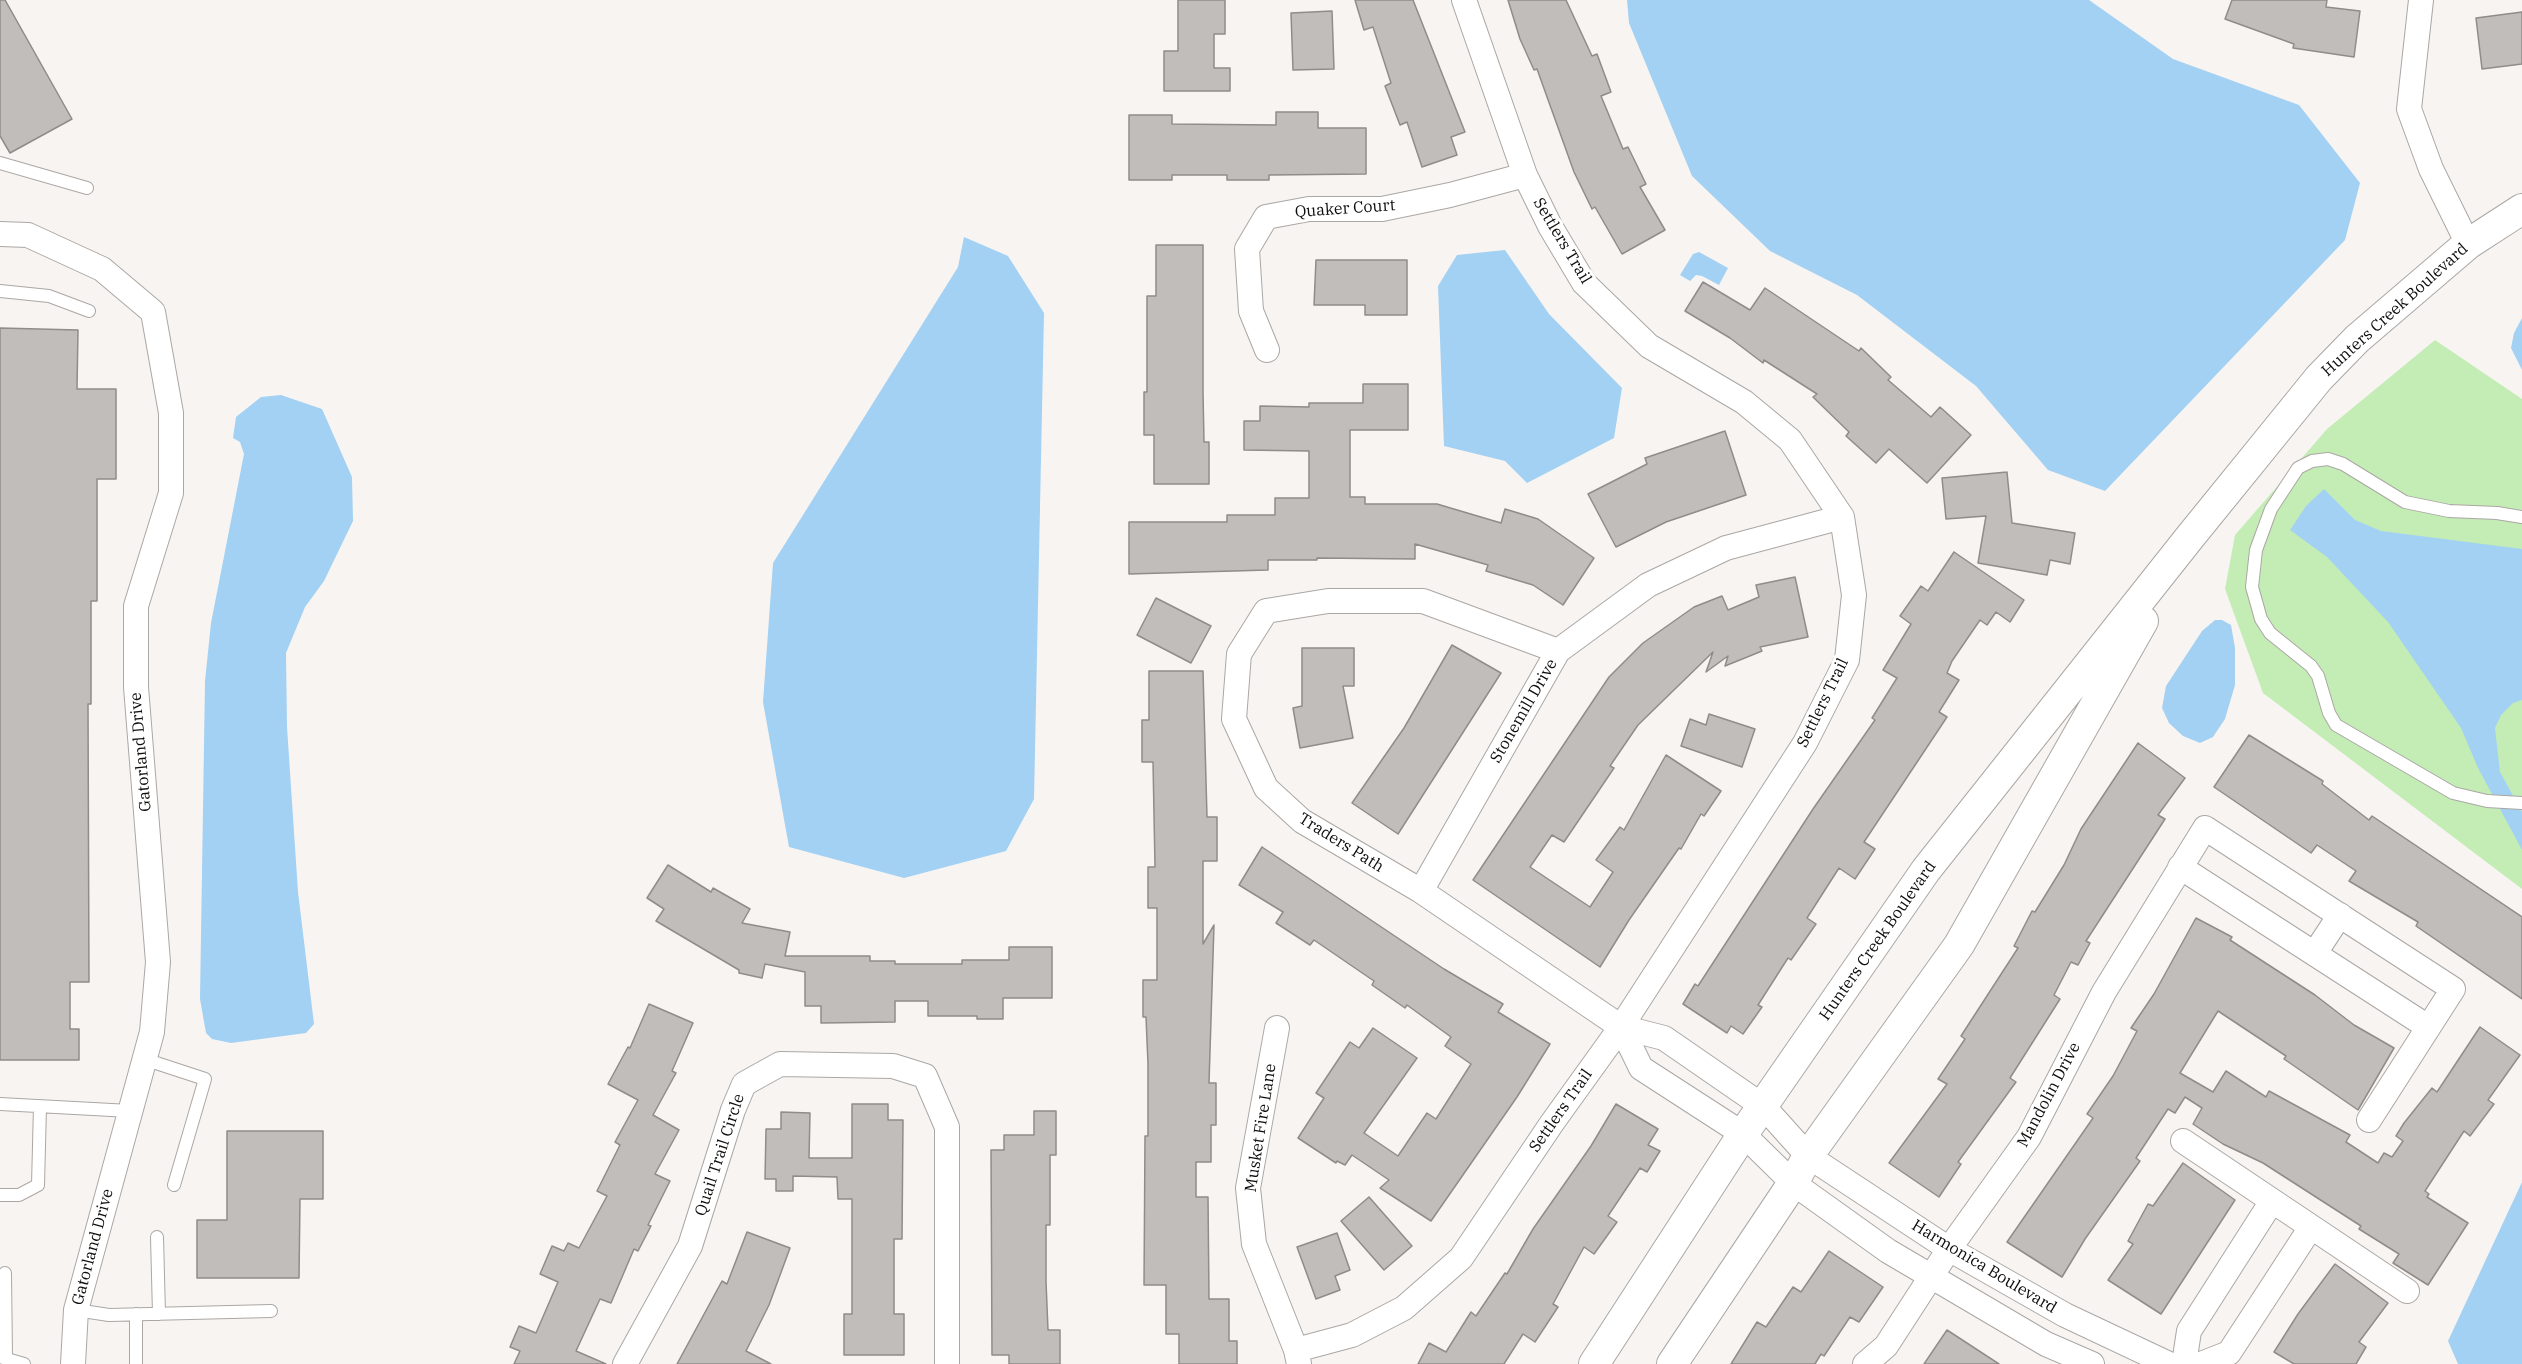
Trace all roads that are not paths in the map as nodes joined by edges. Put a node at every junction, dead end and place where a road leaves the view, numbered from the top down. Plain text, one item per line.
1 (1464, 0) edge
2 (2421, 0) edge
3 (0, 163) edge
4 (1525, 175) junction
5 (87, 188) dead end
6 (2522, 209) edge
7 (0, 234) edge
8 (2468, 244) junction
9 (0, 291) edge
10 (89, 311) dead end
11 (1267, 350) dead end
12 (1842, 517) junction
13 (2522, 517) edge
14 (2190, 537) junction
15 (1558, 651) junction
16 (2522, 803) edge
17 (2180, 867) junction
18 (1421, 891) junction
19 (2340, 915) junction
20 (2315, 953) junction
21 (1621, 1027) junction
22 (2428, 1027) junction
23 (1277, 1028) dead end
24 (144, 1059) junction
25 (0, 1104) edge
26 (40, 1106) junction
27 (1764, 1107) junction
28 (130, 1111) junction
29 (2369, 1120) dead end
30 (1743, 1134) junction
31 (2183, 1142) dead end
32 (1808, 1156) junction
33 (1793, 1183) junction
34 (174, 1185) dead end
35 (0, 1195) edge
36 (2272, 1201) junction
37 (2311, 1227) junction
38 (157, 1237) dead end
39 (1949, 1249) junction
40 (5, 1273) dead end
41 (1931, 1277) junction
42 (2407, 1291) dead end
43 (76, 1310) junction
44 (270, 1311) dead end
45 (136, 1314) junction
46 (159, 1314) junction
47 (1884, 1355) edge
48 (3, 1357) edge
49 (1298, 1357) edge
50 (24, 1364) edge
51 (73, 1364) edge
52 (136, 1364) edge
53 (625, 1364) edge
54 (947, 1364) edge
55 (1594, 1364) edge
56 (1672, 1364) edge
57 (1865, 1364) edge
58 (2092, 1364) edge
59 (2169, 1364) edge
60 (2184, 1364) edge
61 (2201, 1364) edge

1 - 4 street, Settlers Trail
2 - 8 street
3 - 5 lane
4 - 11 street, Quaker Court
4 - 12 street, Settlers Trail
6 - 8 street, Hunters Creek Boulevard
7 - 24 street, Gatorland Drive
8 - 14 street, Hunters Creek Boulevard
9 - 10 lane
12 - 15 street, Stonemill Drive
12 - 21 street, Settlers Trail
13 - 16 lane
14 - 27 street, Hunters Creek Boulevard
14 - 32 street, Hunters Creek Boulevard
15 - 18 street, Stonemill Drive
15 - 18 street, Traders Path
17 - 19 street, Mandolin Drive
17 - 20 street
17 - 39 street, Mandolin Drive
18 - 21 street, Traders Path
19 - 20 street
19 - 22 street, Mandolin Drive
20 - 22 street
21 - 27 street, Traders Path
21 - 30 street, Traders Path
21 - 49 street, Settlers Trail
22 - 29 street
23 - 49 street, Musket Fire Lane
24 - 28 street, Gatorland Drive
24 - 34 lane
25 - 26 lane
26 - 28 lane
26 - 35 lane
27 - 30 street, Hunters Creek Boulevard
27 - 32 street, Traders Path
28 - 43 street, Gatorland Drive
30 - 33 street, Traders Path
30 - 55 street, Hunters Creek Boulevard
31 - 36 street
32 - 33 street, Hunters Creek Boulevard
32 - 39 street, Harmonica Boulevard
33 - 41 street, Harmonica Boulevard
33 - 56 street, Hunters Creek Boulevard
36 - 37 street
36 - 60 street
37 - 42 street
37 - 61 street
38 - 46 lane
39 - 41 street, Mandolin Drive
39 - 59 street, Harmonica Boulevard
40 - 48 lane
41 - 47 street, Mandolin Drive
41 - 58 street, Harmonica Boulevard
43 - 45 lane
43 - 51 street, Gatorland Drive
44 - 46 lane
45 - 46 lane
45 - 52 lane
47 - 57 street, Mandolin Drive
48 - 50 lane
53 - 54 street, Quail Trail Circle

